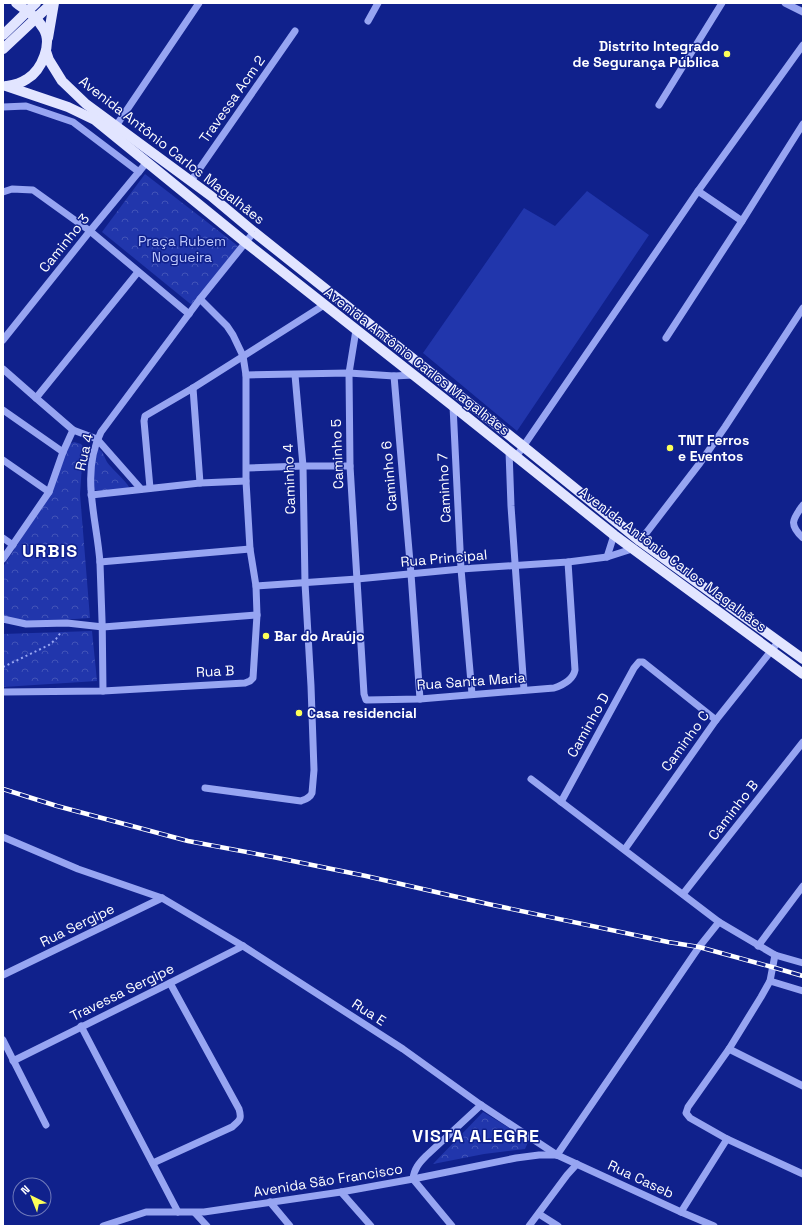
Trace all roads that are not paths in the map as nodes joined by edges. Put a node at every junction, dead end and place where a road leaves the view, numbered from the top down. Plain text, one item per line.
1 (16, 3) edge
2 (36, 3) edge
3 (53, 3) edge
4 (198, 3) edge
5 (378, 3) edge
6 (722, 3) edge
7 (785, 3) edge
8 (801, 8) edge
9 (28, 11) junction
10 (36, 19) junction
11 (368, 21) dead end
12 (295, 31) dead end
13 (3, 35) edge
14 (803, 44) edge
15 (46, 47) junction
16 (3, 49) edge
17 (5, 86) edge
18 (659, 105) dead end
19 (3, 107) edge
20 (803, 124) edge
21 (116, 126) junction
22 (147, 162) junction
23 (139, 172) junction
24 (191, 181) junction
25 (698, 191) junction
26 (3, 192) edge
27 (742, 221) junction
28 (90, 231) junction
29 (254, 232) junction
30 (245, 242) junction
31 (138, 272) junction
32 (200, 299) junction
33 (324, 305) junction
34 (803, 308) edge
35 (189, 314) junction
36 (356, 330) junction
37 (666, 338) dead end
38 (3, 340) edge
39 (243, 356) junction
40 (3, 369) edge
41 (349, 373) junction
42 (246, 375) junction
43 (295, 375) junction
44 (413, 375) junction
45 (394, 376) junction
46 (193, 388) junction
47 (36, 398) junction
48 (453, 406) junction
49 (3, 410) edge
50 (73, 430) junction
51 (97, 439) junction
52 (524, 447) junction
53 (63, 452) junction
54 (513, 454) junction
55 (3, 460) edge
56 (302, 466) junction
57 (350, 466) junction
58 (247, 468) junction
59 (246, 481) junction
60 (200, 483) junction
61 (141, 488) junction
62 (150, 488) junction
63 (48, 492) junction
64 (91, 495) junction
65 (803, 504) edge
66 (614, 535) junction
67 (3, 538) edge
68 (803, 538) edge
69 (640, 541) junction
70 (14, 545) junction
71 (250, 548) junction
72 (632, 549) junction
73 (607, 557) junction
74 (3, 560) edge
75 (100, 562) junction
76 (568, 562) junction
77 (515, 565) junction
78 (461, 569) junction
79 (411, 574) junction
80 (358, 579) junction
81 (305, 583) junction
82 (256, 586) junction
83 (257, 615) junction
84 (3, 619) edge
85 (103, 626) junction
86 (779, 641) junction
87 (771, 651) junction
88 (803, 659) edge
89 (803, 674) edge
90 (524, 690) junction
91 (103, 691) junction
92 (3, 692) edge
93 (472, 694) junction
94 (420, 698) junction
95 (366, 700) joint
96 (716, 720) junction
97 (803, 742) edge
98 (531, 779) dead end
99 (205, 788) dead end
100 (561, 802) junction
101 (3, 837) edge
102 (624, 849) junction
103 (803, 886) edge
104 (683, 894) junction
105 (162, 898) junction
106 (719, 922) junction
107 (243, 946) junction
108 (758, 946) junction
109 (775, 955) junction
110 (803, 963) edge
111 (3, 975) edge
112 (770, 981) junction
113 (170, 983) junction
114 (803, 991) edge
115 (82, 1026) junction
116 (3, 1040) edge
117 (729, 1049) junction
118 (13, 1061) junction
119 (803, 1086) edge
120 (481, 1105) junction
121 (46, 1125) dead end
122 (727, 1139) junction
123 (558, 1154) junction
124 (153, 1163) junction
125 (577, 1164) junction
126 (803, 1174) edge
127 (413, 1179) junction
128 (341, 1192) junction
129 (270, 1202) junction
130 (178, 1212) junction
131 (196, 1212) junction
132 (681, 1212) junction
133 (539, 1214) junction
134 (103, 1226) edge
135 (207, 1226) edge
136 (290, 1226) edge
137 (371, 1226) edge
138 (452, 1226) edge
139 (529, 1226) edge
140 (558, 1226) edge
141 (714, 1226) edge

1 - 9 main road
2 - 9 main road
3 - 10 main road
3 - 15 main road
4 - 21 street
5 - 11 street
6 - 18 street
7 - 8 street
9 - 10 main road, Avenida Antônio Carlos Magalhães
9 - 13 main road
10 - 15 main road, Avenida Antônio Carlos Magalhães
10 - 16 main road
12 - 24 street, Travessa Acm 2
14 - 25 street
15 - 17 main road, Avenida Antônio Carlos Magalhães
15 - 21 main road, Avenida Antônio Carlos Magalhães
17 - 22 main road, Avenida Antônio Carlos Magalhães
19 - 23 street
20 - 27 street
21 - 24 main road, Avenida Antônio Carlos Magalhães
22 - 23 street, Caminho 3
22 - 30 main road, Avenida Antônio Carlos Magalhães
23 - 28 street, Caminho 3
24 - 29 main road, Avenida Antônio Carlos Magalhães
25 - 27 street
25 - 52 street
26 - 28 street
27 - 37 street
28 - 31 street
28 - 38 street, Caminho 3
29 - 30 street, Rua 4
29 - 52 main road, Avenida Antônio Carlos Magalhães
30 - 32 street, Rua 4
30 - 33 main road, Avenida Antônio Carlos Magalhães
31 - 35 street
31 - 47 street
32 - 35 street, Rua 4
32 - 39 street
33 - 36 main road, Avenida Antônio Carlos Magalhães
33 - 39 street
34 - 69 street
35 - 51 street, Rua 4
36 - 41 street, Caminho 5
36 - 44 main road, Avenida Antônio Carlos Magalhães
39 - 42 street
39 - 46 street
40 - 47 street
41 - 43 street
41 - 45 street
41 - 57 street, Caminho 5
42 - 43 street
42 - 58 street
43 - 56 street, Caminho 4
44 - 45 street
44 - 48 main road, Avenida Antônio Carlos Magalhães
45 - 79 street, Caminho 6
46 - 60 street
46 - 62 street
47 - 50 street
48 - 54 main road, Avenida Antônio Carlos Magalhães
48 - 78 street, Caminho 7
49 - 53 street
50 - 51 street
50 - 53 street
51 - 61 street
51 - 64 street, Rua 4
52 - 54 street
52 - 69 main road, Avenida Antônio Carlos Magalhães
53 - 63 street
54 - 66 main road, Avenida Antônio Carlos Magalhães
54 - 77 street
55 - 63 street
56 - 57 street
56 - 58 street
56 - 81 street, Caminho 4
57 - 80 street, Caminho 5
58 - 59 street
59 - 60 street
59 - 71 street, Rua B
60 - 62 street
61 - 62 street
61 - 64 street
63 - 70 street
64 - 75 street, Rua 4
65 - 68 street
66 - 72 main road, Avenida Antônio Carlos Magalhães
66 - 73 street
67 - 70 street
69 - 72 main road
69 - 86 main road, Avenida Antônio Carlos Magalhães
70 - 74 street
71 - 75 street
71 - 82 street, Rua B
72 - 73 street, Rua Principal
72 - 87 main road, Avenida Antônio Carlos Magalhães
73 - 76 street, Rua Principal
75 - 85 street, Rua 4
76 - 77 street, Rua Principal
76 - 90 street, Rua Santa Maria
77 - 78 street, Rua Principal
77 - 90 street
78 - 79 street, Rua Principal
78 - 93 street
79 - 80 street, Rua Principal
79 - 94 street
80 - 81 street, Rua Principal
80 - 95 street, Caminho 5
81 - 82 street, Rua Principal
81 - 99 street, Caminho 4
82 - 83 street, Rua B
83 - 85 street
83 - 91 street, Rua B
84 - 85 street
85 - 91 street, Rua 4
86 - 87 street, Caminho C
86 - 88 main road, Avenida Antônio Carlos Magalhães
87 - 89 main road, Avenida Antônio Carlos Magalhães
87 - 96 street, Caminho C
90 - 93 street, Rua Santa Maria
91 - 92 street, Rua B
93 - 94 street, Rua Santa Maria
94 - 95 street, Rua Santa Maria
96 - 100 street, Caminho D
96 - 102 street, Caminho C
97 - 104 street, Caminho B
98 - 100 street
100 - 102 street
101 - 105 street, Rua E
102 - 104 street
103 - 108 street
104 - 106 street
105 - 107 street, Rua E
105 - 111 street, Rua Sergipe
106 - 108 street
106 - 123 street
107 - 113 street, Travessa Sergipe
107 - 120 street, Rua E
108 - 109 street
109 - 110 street
109 - 112 street
112 - 114 street
112 - 117 street
113 - 115 street, Travessa Sergipe
113 - 124 street
115 - 118 street, Travessa Sergipe
115 - 124 street
116 - 118 street
117 - 119 street
117 - 122 street
118 - 121 street
120 - 123 street, Rua E
120 - 127 street
122 - 126 street
122 - 132 street
123 - 125 street, Rua Caseb
123 - 127 street, Avenida São Francisco
124 - 130 street
125 - 132 street, Rua Caseb
125 - 133 street
127 - 128 street, Avenida São Francisco
127 - 138 street
128 - 129 street, Avenida São Francisco
128 - 137 street
129 - 131 street, Avenida São Francisco
129 - 136 street
130 - 131 street, Avenida São Francisco
130 - 134 street, Avenida São Francisco
131 - 135 street
132 - 141 street, Rua Caseb
133 - 139 street
133 - 140 street

